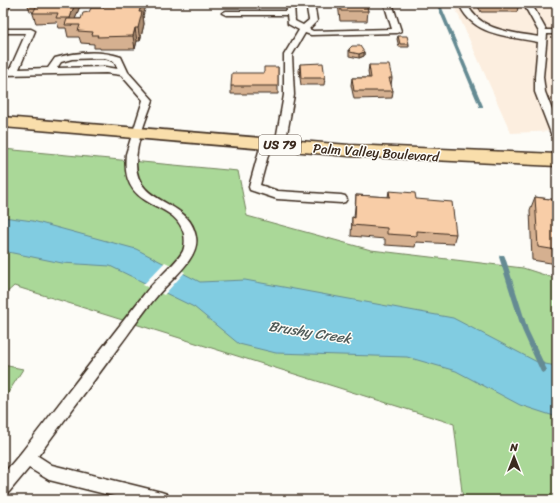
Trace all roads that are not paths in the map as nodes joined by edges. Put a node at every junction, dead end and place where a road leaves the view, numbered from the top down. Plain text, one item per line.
1 (7, 3) edge
2 (290, 3) edge
3 (310, 3) edge
4 (388, 3) edge
5 (463, 3) edge
6 (527, 3) edge
7 (3, 10) edge
8 (226, 13) dead end
9 (290, 13) junction
10 (304, 30) junction
11 (3, 31) edge
12 (557, 32) edge
13 (543, 36) junction
14 (51, 71) junction
15 (8, 72) edge
16 (124, 73) junction
17 (3, 122) edge
18 (137, 134) junction
19 (557, 136) edge
20 (273, 144) junction
21 (557, 160) edge
22 (341, 199) dead end
23 (27, 458) junction
24 (3, 486) edge
25 (161, 500) edge

1 - 7 lane
2 - 9 lane
3 - 10 lane
4 - 10 lane
5 - 13 lane
6 - 13 lane
8 - 9 lane
9 - 10 lane
10 - 20 lane
11 - 15 lane
12 - 13 lane
13 - 19 lane
14 - 15 lane
14 - 16 lane
14 - 16 lane
16 - 18 lane
17 - 18 highway, Palm Valley Boulevard / US 79
18 - 20 highway, Palm Valley Boulevard / US 79
18 - 23 lane
20 - 21 highway, Palm Valley Boulevard / US 79
20 - 22 lane
23 - 24 lane
23 - 25 lane

